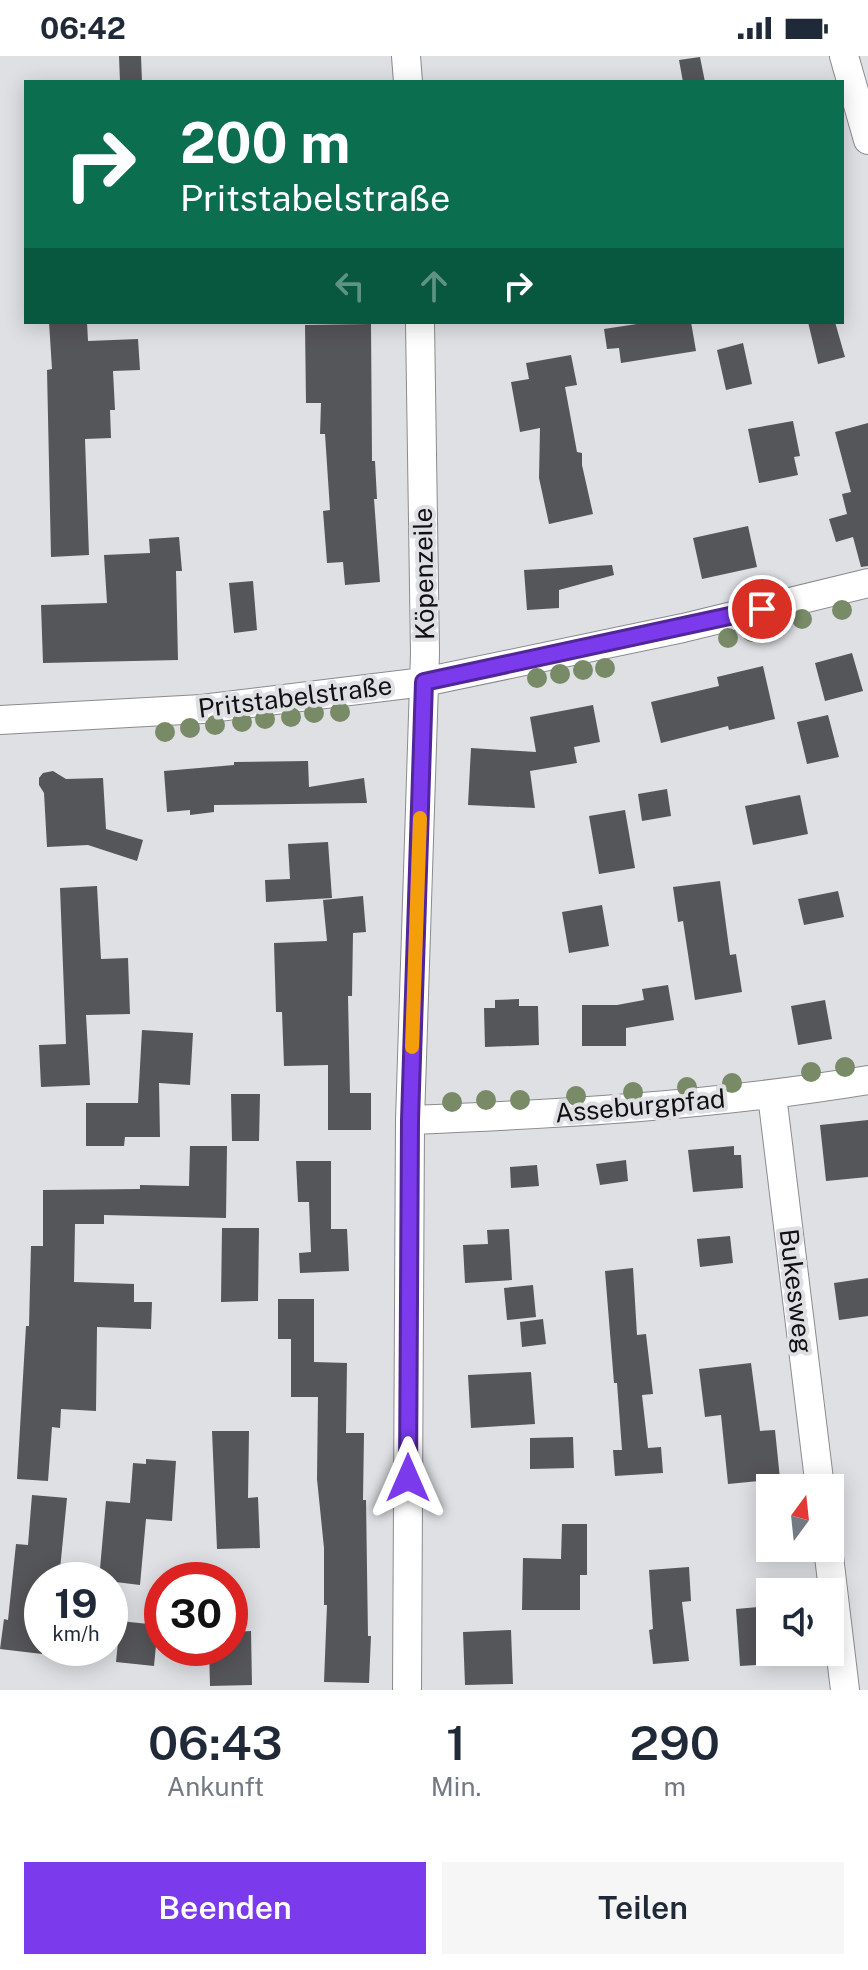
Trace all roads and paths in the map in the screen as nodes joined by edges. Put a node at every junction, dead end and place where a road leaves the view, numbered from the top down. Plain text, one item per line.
1 (406, 56) edge
2 (844, 56) edge
3 (408, 80) edge
4 (868, 140) edge
5 (420, 324) edge
6 (868, 583) edge
7 (424, 682) junction
8 (0, 720) edge
9 (868, 1080) edge
10 (772, 1095) junction
11 (410, 1120) junction
12 (818, 1474) edge
13 (830, 1562) edge
14 (407, 1690) edge
15 (845, 1690) edge

1 - 3 street
2 - 4 street
5 - 7 street, Köpenzeile
6 - 7 street, Pritstabelstraße
7 - 8 street, Pritstabelstraße
7 - 11 street, Köpenzeile
9 - 10 street, Asseburgpfad
10 - 11 street, Asseburgpfad
10 - 12 street, Bukesweg
11 - 14 street, Köpenzeile
13 - 15 street

